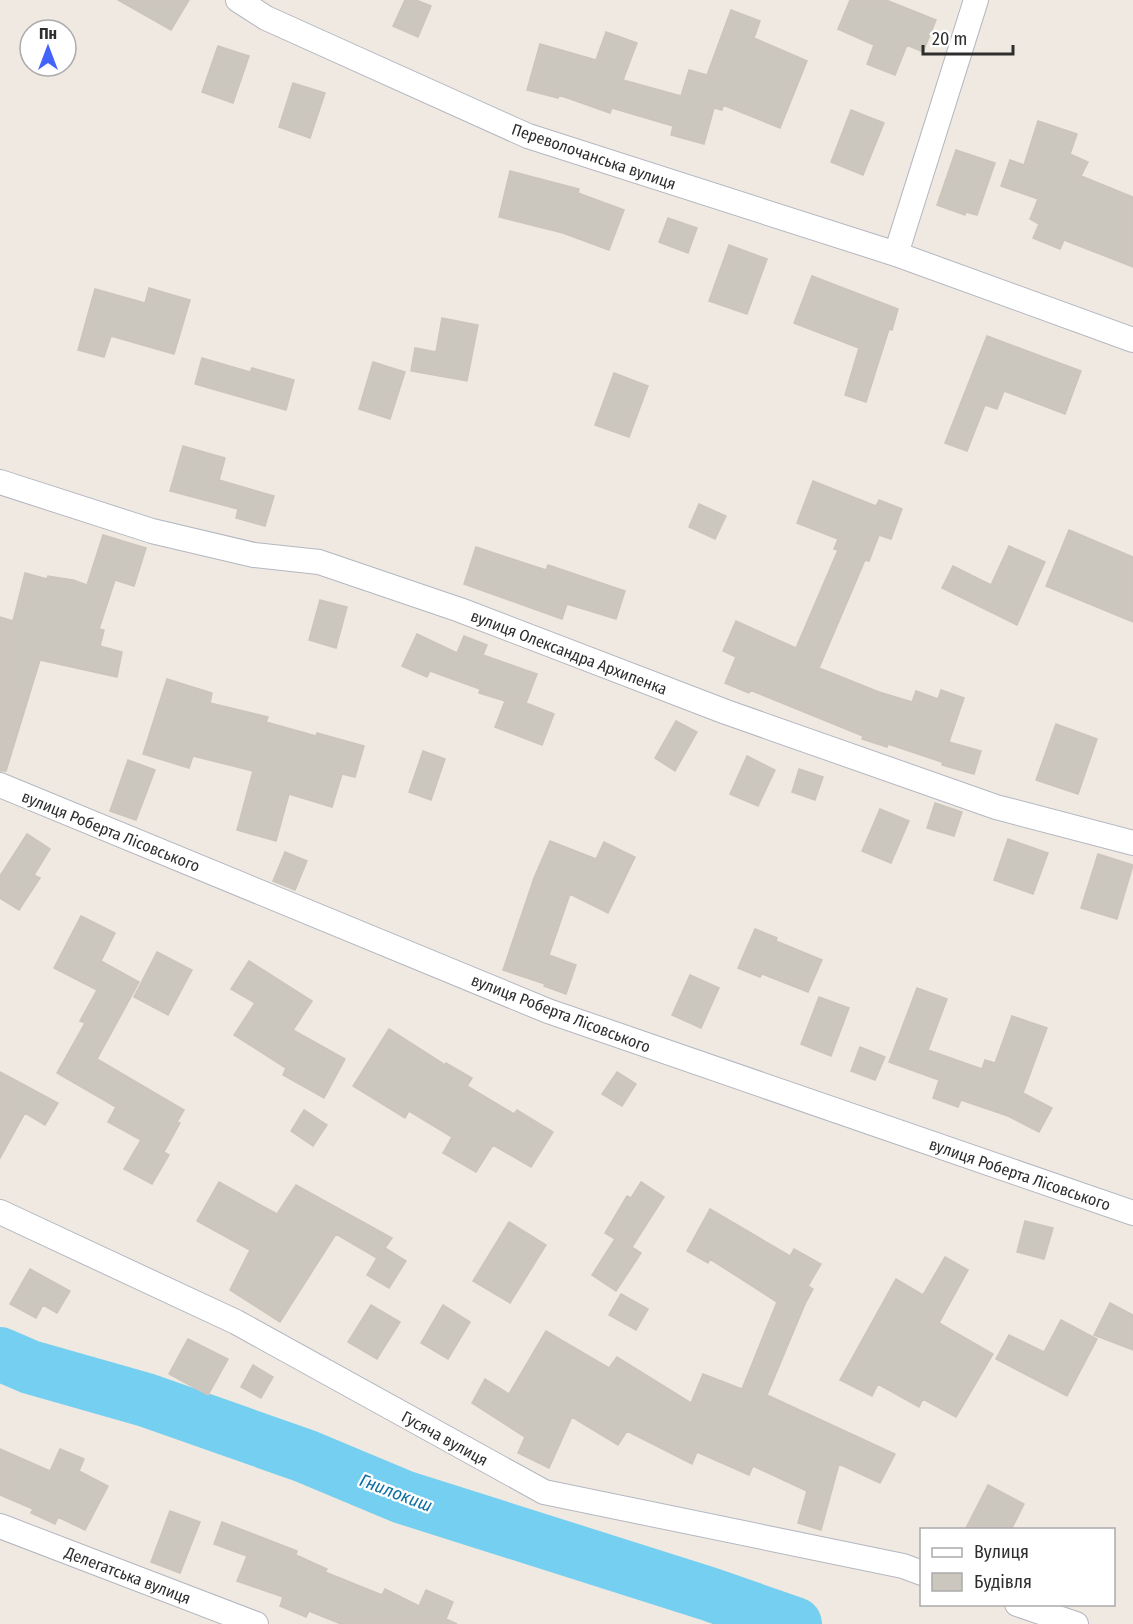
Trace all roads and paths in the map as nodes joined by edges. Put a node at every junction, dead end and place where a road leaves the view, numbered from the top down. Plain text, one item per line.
1 (238, 0) edge
2 (976, 0) edge
3 (896, 254) junction
4 (1133, 340) edge
5 (0, 482) edge
6 (0, 785) edge
7 (1133, 843) edge
8 (0, 1212) edge
9 (1133, 1213) edge
10 (0, 1526) edge
11 (920, 1573) edge
12 (1020, 1606) edge
13 (256, 1624) edge
14 (1076, 1624) edge

1 - 3 street, Переволочанська вулиця
2 - 3 street
3 - 4 street, Переволочанська вулиця
5 - 7 street, вулиця Олександра Архипенка
6 - 9 street, вулиця Роберта Лісовського
8 - 11 street, Гусяча вулиця
10 - 13 street, Делегатська вулиця
12 - 14 street

